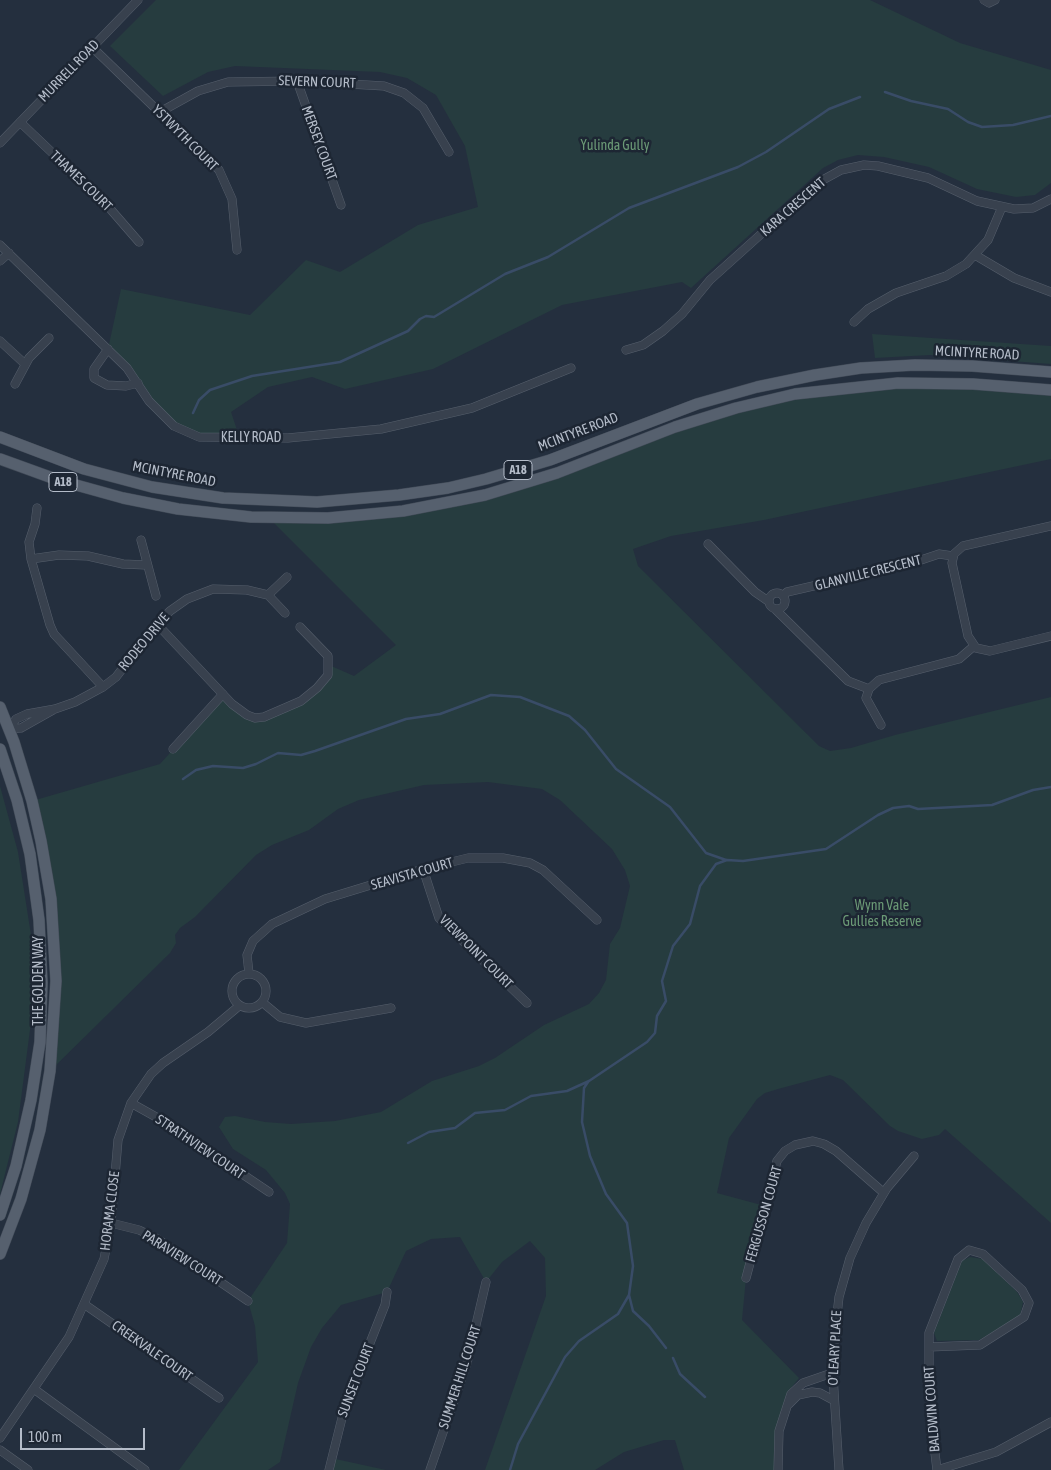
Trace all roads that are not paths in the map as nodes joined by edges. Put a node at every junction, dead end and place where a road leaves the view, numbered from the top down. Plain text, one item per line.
1 (138, 0) edge
2 (984, 0) edge
3 (995, 0) edge
4 (92, 47) junction
5 (297, 81) junction
6 (160, 112) junction
7 (20, 122) junction
8 (0, 142) edge
9 (450, 152) dead end
10 (1051, 199) edge
11 (341, 205) dead end
12 (1002, 207) junction
13 (139, 242) dead end
14 (0, 245) edge
15 (237, 250) dead end
16 (8, 253) junction
17 (975, 255) junction
18 (0, 261) edge
19 (1051, 292) edge
20 (854, 322) dead end
21 (49, 338) dead end
22 (0, 341) edge
23 (108, 349) junction
24 (626, 350) dead end
25 (25, 364) junction
26 (571, 368) dead end
27 (1051, 372) edge
28 (138, 383) junction
29 (15, 384) dead end
30 (1051, 390) edge
31 (0, 437) edge
32 (0, 459) edge
33 (0, 464) edge
34 (12, 465) junction
35 (37, 508) dead end
36 (1051, 526) edge
37 (141, 540) dead end
38 (708, 544) dead end
39 (953, 556) junction
40 (30, 559) junction
41 (146, 565) junction
42 (287, 577) dead end
43 (268, 595) junction
44 (156, 596) dead end
45 (783, 596) junction
46 (768, 601) junction
47 (776, 610) junction
48 (284, 613) dead end
49 (157, 624) junction
50 (300, 627) dead end
51 (1051, 636) edge
52 (974, 646) junction
53 (103, 687) junction
54 (869, 689) junction
55 (223, 694) junction
56 (0, 707) edge
57 (4, 726) edge
58 (881, 726) dead end
59 (173, 749) dead end
60 (1, 752) edge
61 (423, 869) junction
62 (597, 920) dead end
63 (249, 973) junction
64 (262, 1002) junction
65 (527, 1003) dead end
66 (239, 1006) junction
67 (391, 1008) dead end
68 (131, 1103) junction
69 (914, 1156) dead end
70 (269, 1192) dead end
71 (884, 1193) junction
72 (0, 1215) edge
73 (111, 1223) junction
74 (0, 1254) edge
75 (746, 1278) dead end
76 (486, 1282) dead end
77 (387, 1292) dead end
78 (248, 1301) dead end
79 (84, 1304) junction
80 (929, 1347) junction
81 (832, 1373) junction
82 (34, 1389) junction
83 (219, 1398) dead end
84 (833, 1400) junction
85 (787, 1405) junction
86 (1051, 1422) edge
87 (0, 1438) edge
88 (0, 1450) edge
89 (28, 1470) edge
90 (145, 1470) edge
91 (329, 1470) edge
92 (430, 1470) edge
93 (778, 1470) edge
94 (839, 1470) edge
95 (937, 1470) edge

1 - 4 street, MURRELL ROAD
2 - 3 street
4 - 6 street, YSTWYTH COURT
4 - 7 street, MURRELL ROAD
5 - 6 street, SEVERN COURT
5 - 9 street, SEVERN COURT
5 - 11 street, MERSEY COURT
6 - 15 street, YSTWYTH COURT
7 - 8 street, MURRELL ROAD
7 - 13 street, THAMES COURT
10 - 12 street, KARA CRESCENT
12 - 17 street
12 - 24 street, KARA CRESCENT
14 - 16 street, KELLY ROAD
16 - 18 street
16 - 23 street, KELLY ROAD
17 - 19 street
17 - 20 street
21 - 25 street
22 - 25 street
23 - 28 street, KELLY ROAD
23 - 28 street
25 - 29 street
26 - 28 street, KELLY ROAD
27 - 31 main road, MCINTYRE ROAD / A18
30 - 34 main road, A18
32 - 34 main road, A18
33 - 34 main road
35 - 40 street
36 - 39 street
37 - 41 street
38 - 46 street
39 - 45 street, GLANVILLE CRESCENT
39 - 52 street
40 - 41 street
40 - 53 street
41 - 44 street
42 - 43 street
43 - 48 street
43 - 49 street, RODEO DRIVE
45 - 46 street
45 - 47 street
46 - 47 street
47 - 54 street
49 - 53 street, RODEO DRIVE
49 - 55 street
50 - 55 street
51 - 52 street
52 - 54 street
53 - 57 street, RODEO DRIVE
54 - 58 street
55 - 59 street
56 - 57 main road, THE GOLDEN WAY
57 - 60 main road
57 - 74 main road, THE GOLDEN WAY
60 - 72 main road, THE GOLDEN WAY
61 - 62 street, SEAVISTA COURT
61 - 63 street, SEAVISTA COURT
61 - 65 street, VIEWPOINT COURT
63 - 64 street
63 - 66 street
64 - 66 street
64 - 67 street
66 - 68 street, HORAMA CLOSE
68 - 70 street, STRATHVIEW COURT
68 - 73 street, HORAMA CLOSE
69 - 71 street, O'LEARY PLACE
71 - 75 street, FERGUSSON COURT
71 - 81 street, O'LEARY PLACE
73 - 78 street, PARAVIEW COURT
73 - 79 street, HORAMA CLOSE
76 - 92 street, SUMMER HILL COURT
77 - 91 street, SUNSET COURT
79 - 82 street, HORAMA CLOSE
79 - 83 street, CREEKVALE COURT
80 - 80 street, BALDWIN COURT
80 - 95 street, BALDWIN COURT
81 - 84 street, O'LEARY PLACE
81 - 85 street
82 - 87 street, HORAMA CLOSE
82 - 90 street
84 - 85 street
84 - 94 street, O'LEARY PLACE
85 - 93 street
86 - 95 street
88 - 89 street

